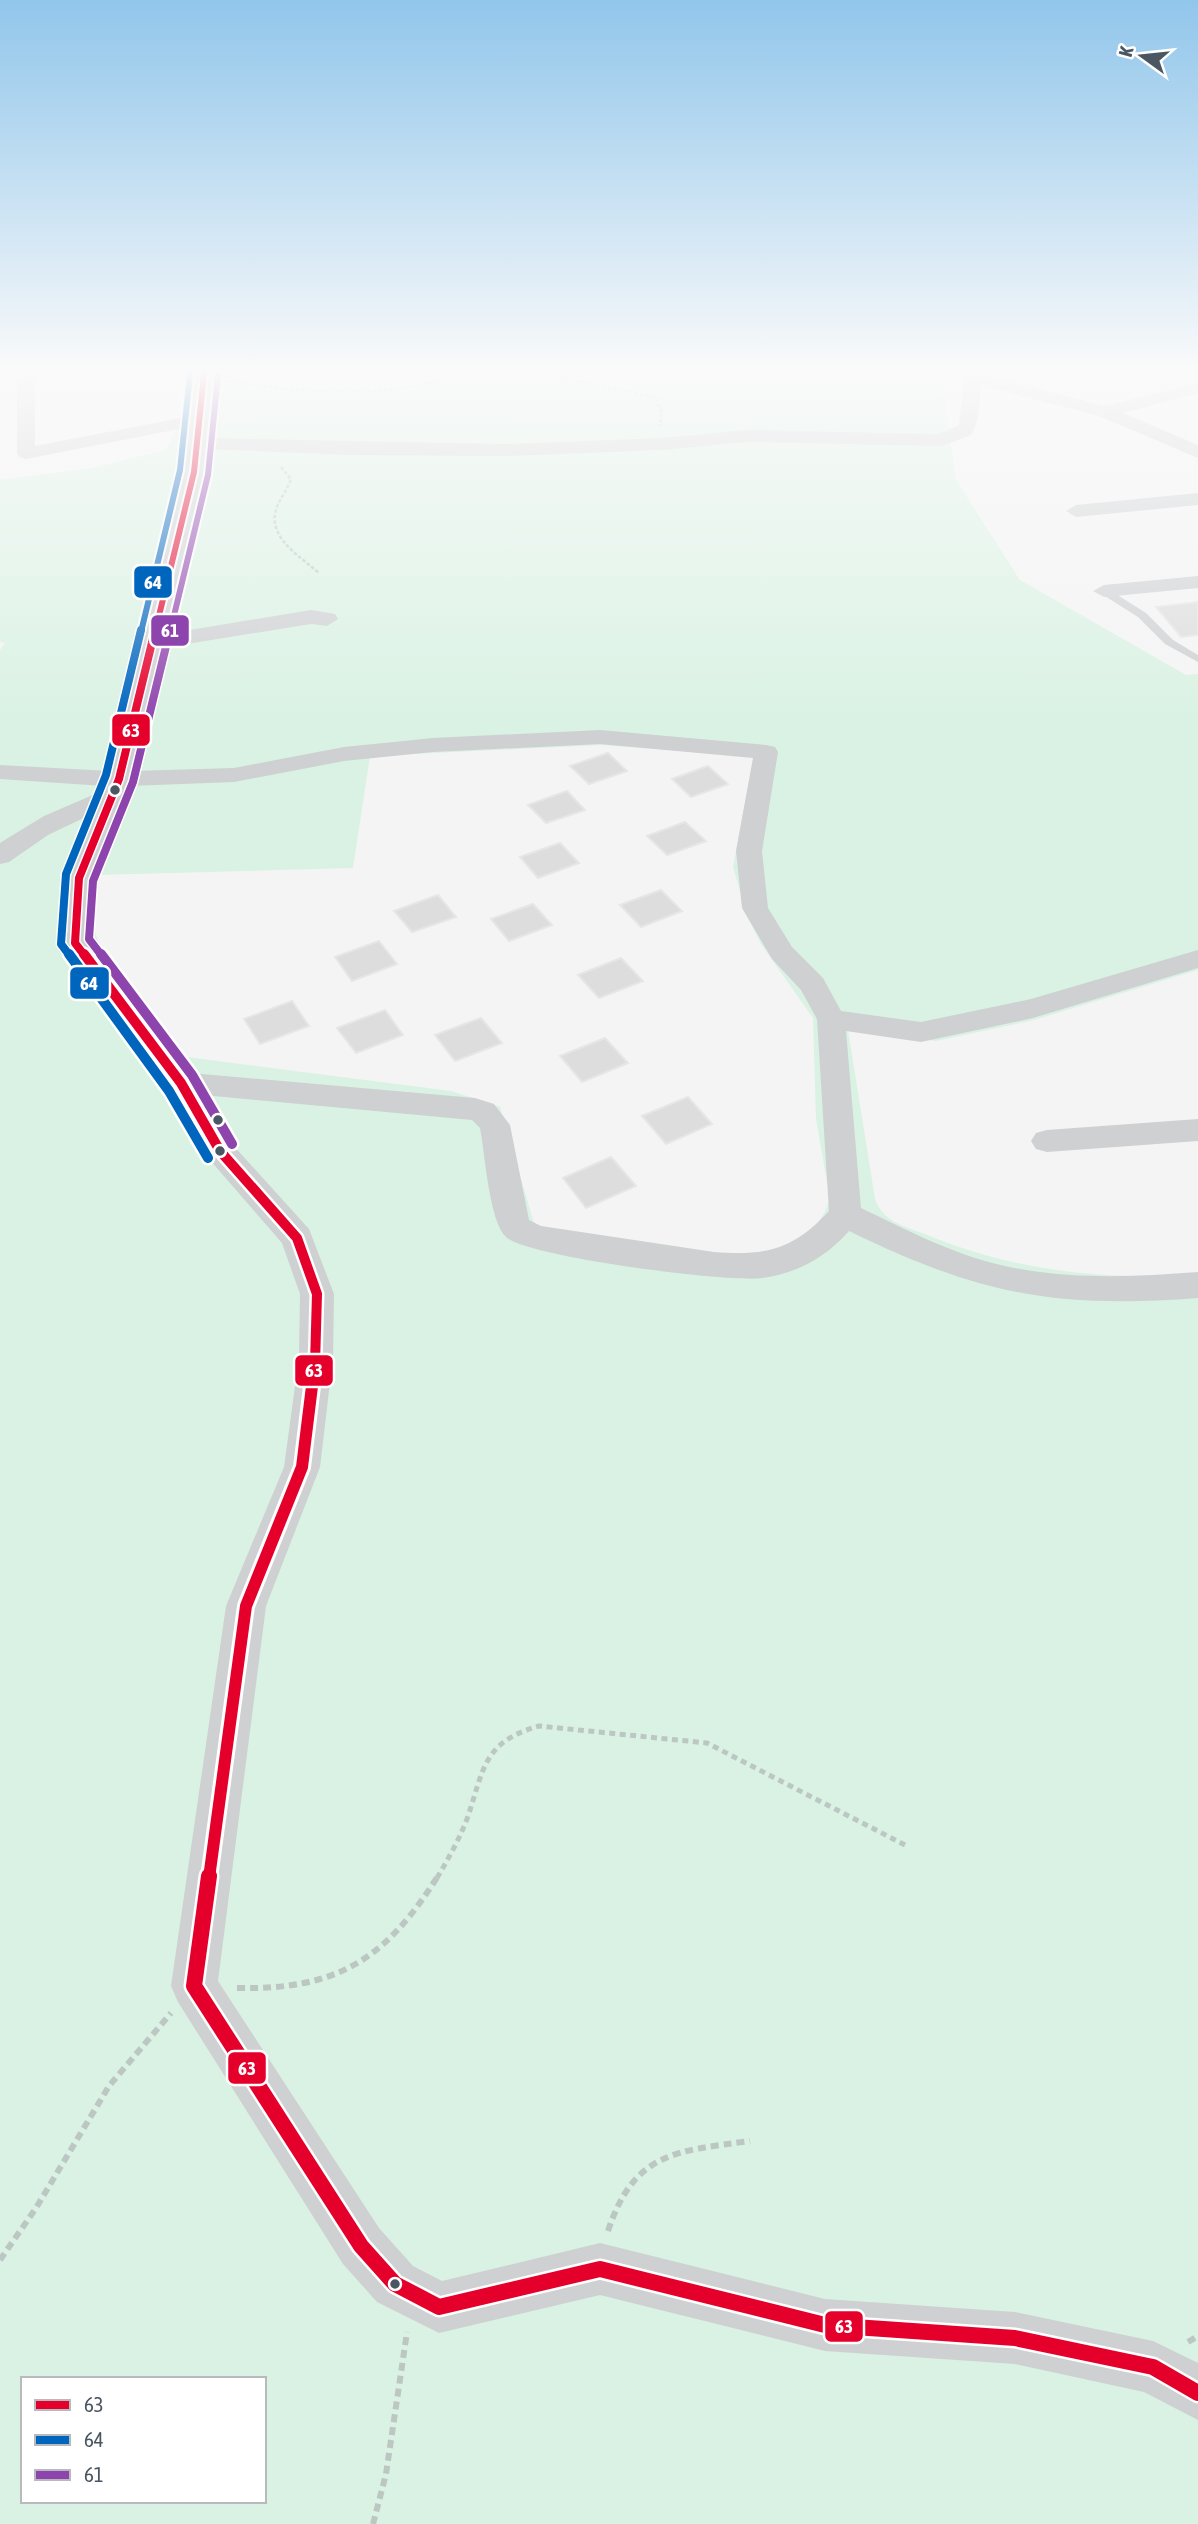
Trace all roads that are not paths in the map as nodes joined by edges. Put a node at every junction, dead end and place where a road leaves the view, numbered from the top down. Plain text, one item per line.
1 (189, 492) edge
2 (1198, 499) edge
3 (1076, 511) dead end
4 (1198, 582) edge
5 (1104, 591) joint
6 (327, 619) dead end
7 (151, 643) junction
8 (1198, 659) edge
9 (0, 772) edge
10 (116, 788) junction
11 (0, 856) edge
12 (1198, 958) edge
13 (831, 1019) junction
14 (181, 1083) junction
15 (1198, 1130) edge
16 (1047, 1141) dead end
17 (845, 1214) junction
18 (1198, 1285) edge
19 (1198, 2393) edge

1 - 7 street
2 - 3 street
4 - 5 street
5 - 8 lane
6 - 7 street
7 - 10 street
9 - 10 street
10 - 11 street
10 - 13 street
10 - 14 street
12 - 13 street
13 - 17 street
14 - 17 street
14 - 19 street
15 - 16 street
17 - 18 street

